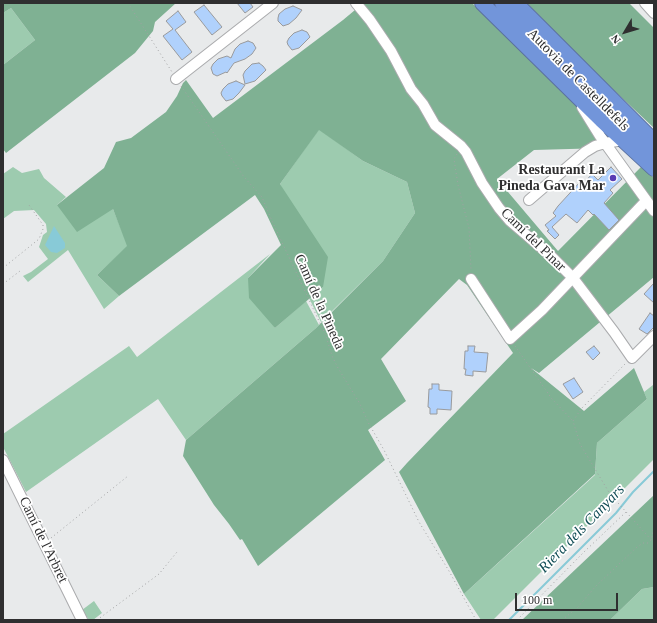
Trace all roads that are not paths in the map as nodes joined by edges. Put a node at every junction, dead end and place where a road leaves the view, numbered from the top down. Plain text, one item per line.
1 (273, 3) edge
2 (356, 3) edge
3 (482, 3) edge
4 (502, 3) edge
5 (516, 3) edge
6 (176, 79) road end
7 (572, 92) junction
8 (623, 140) junction
9 (654, 141) edge
10 (605, 143) junction
11 (654, 156) edge
12 (654, 169) edge
13 (529, 200) dead end
14 (646, 201) junction
15 (654, 211) edge
16 (573, 278) junction
17 (471, 279) road end
18 (654, 336) edge
19 (3, 460) edge
20 (82, 620) edge

1 - 6 street
2 - 16 street, Camí del Pinar
3 - 7 highway
4 - 11 highway, Autovia de Castelldefels
5 - 9 highway, Autovia de Castelldefels
7 - 8 highway
7 - 10 street
8 - 10 street
8 - 12 highway
10 - 13 street
10 - 14 street
14 - 15 street
14 - 16 street
16 - 17 street
16 - 18 street, Camí del Pinar
19 - 20 street, Camí de l'Arbret

